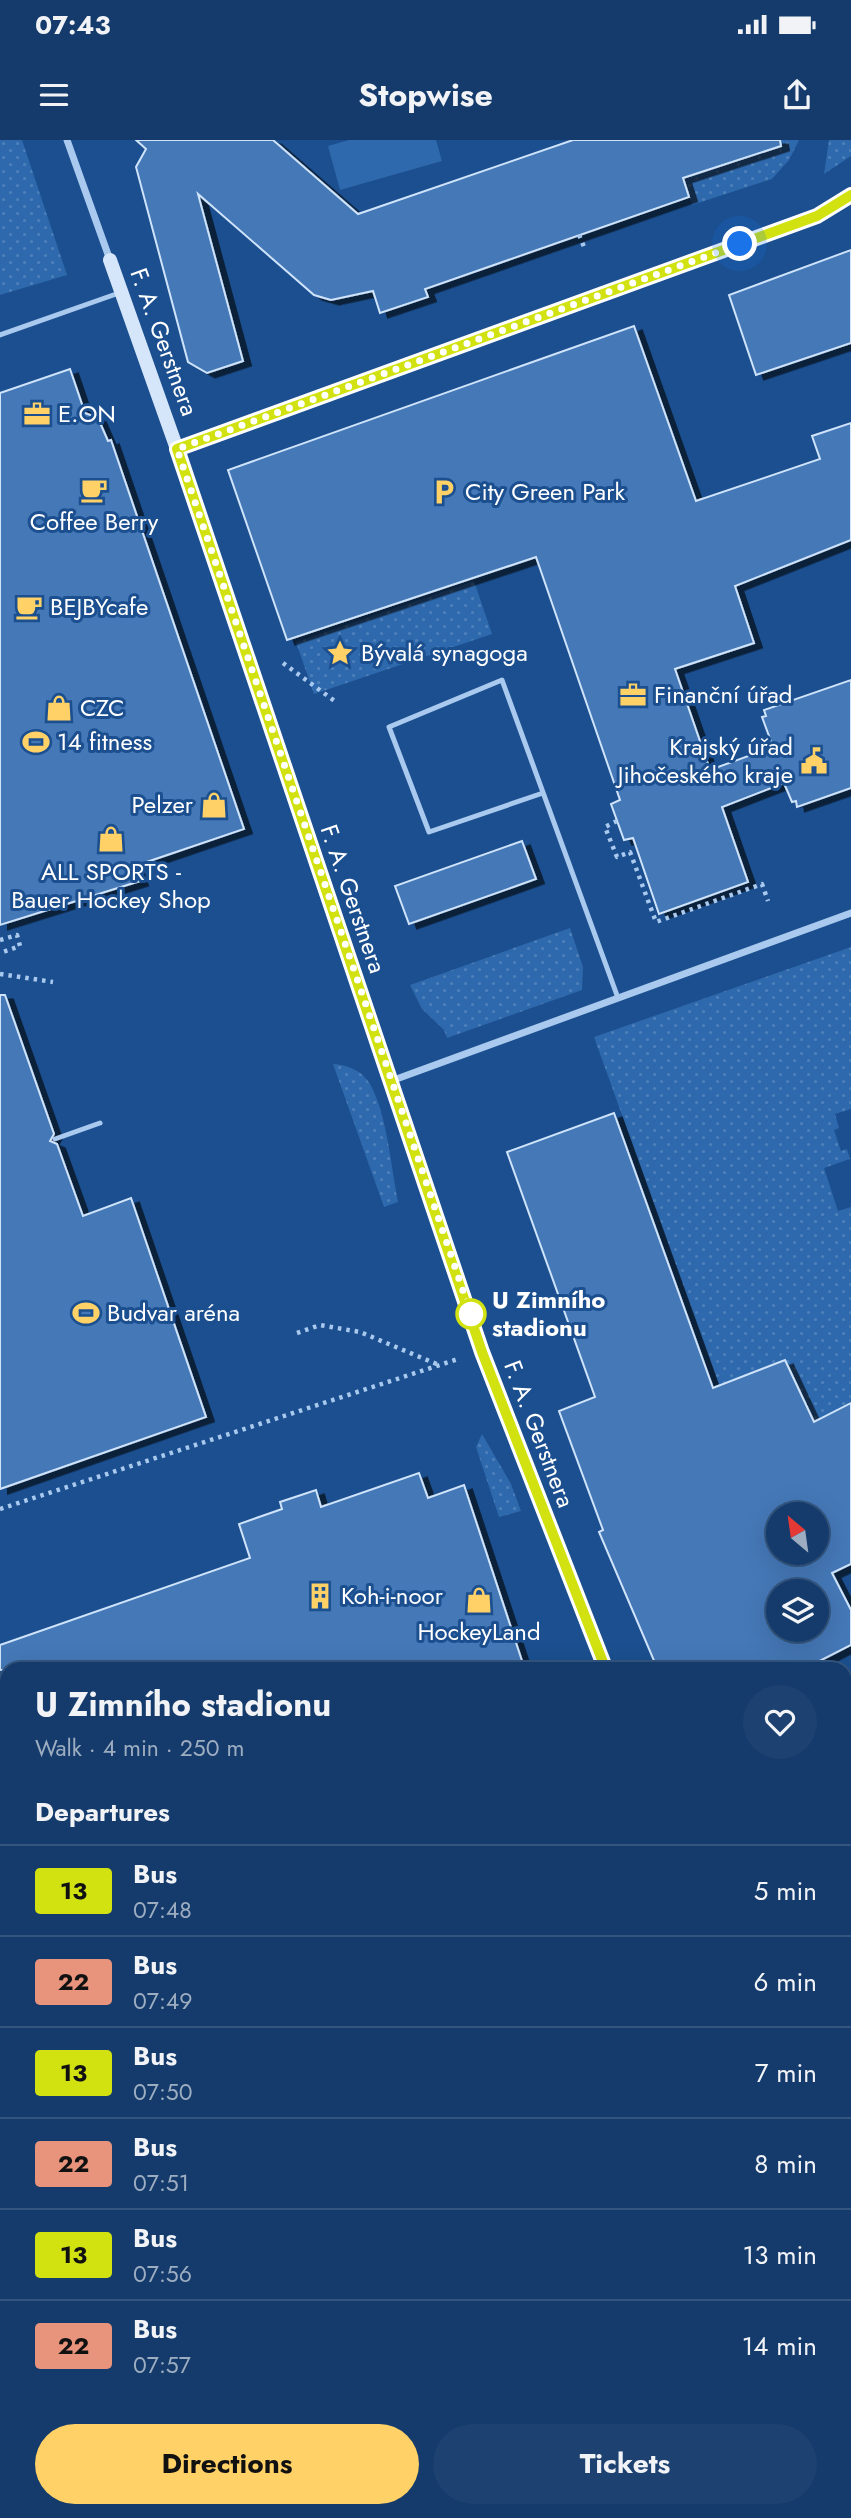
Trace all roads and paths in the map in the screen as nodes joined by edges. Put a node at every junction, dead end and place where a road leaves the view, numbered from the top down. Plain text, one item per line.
1 (67, 140) edge
2 (851, 195) edge
3 (579, 235) dead end
4 (585, 249) dead end
5 (110, 260) joint
6 (121, 292) junction
7 (0, 335) edge
8 (177, 449) junction
9 (283, 663) dead end
10 (335, 702) dead end
11 (543, 793) junction
12 (617, 821) dead end
13 (768, 901) dead end
14 (851, 914) edge
15 (0, 940) edge
16 (0, 953) edge
17 (0, 974) edge
18 (53, 982) dead end
19 (618, 998) junction
20 (391, 1081) junction
21 (100, 1123) dead end
22 (55, 1139) dead end
23 (297, 1333) dead end
24 (482, 1352) junction
25 (440, 1365) junction
26 (0, 1509) edge
27 (603, 1662) edge

1 - 5 street, F. A. Gerstnera
2 - 8 street
3 - 4 path
5 - 6 street, F. A. Gerstnera
6 - 7 lane
6 - 8 street, F. A. Gerstnera
8 - 20 street, F. A. Gerstnera
9 - 10 path
11 - 11 lane
11 - 19 lane
12 - 13 path
14 - 19 street
15 - 16 path
17 - 18 path
19 - 20 street
20 - 24 street, F. A. Gerstnera
21 - 22 lane
23 - 25 path
24 - 25 path
24 - 27 street, F. A. Gerstnera
25 - 26 path

